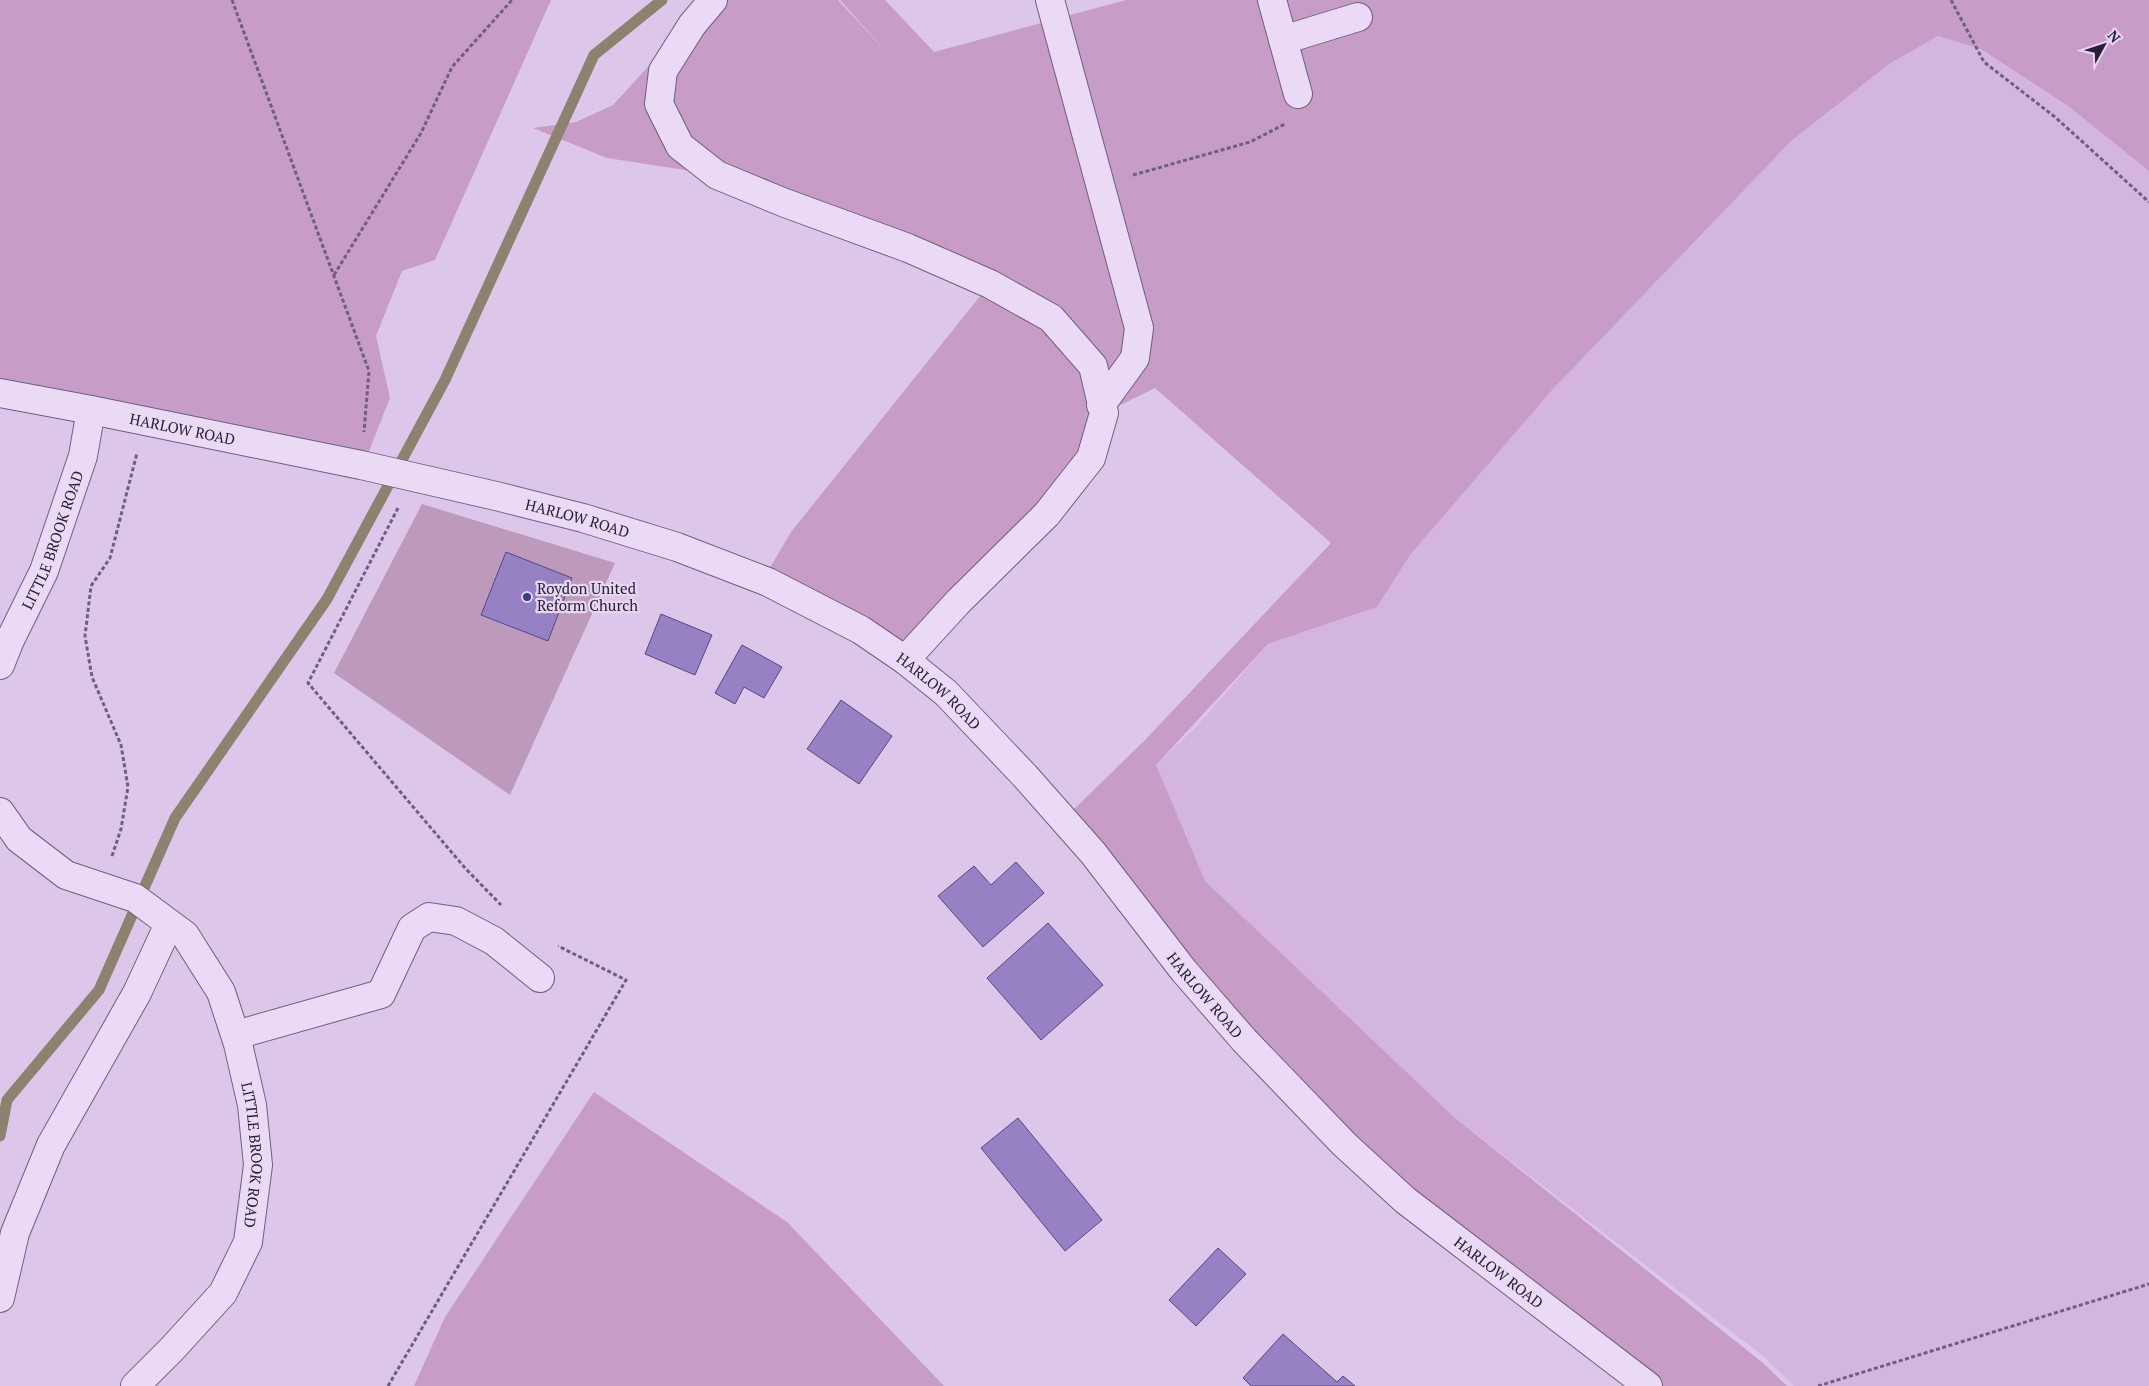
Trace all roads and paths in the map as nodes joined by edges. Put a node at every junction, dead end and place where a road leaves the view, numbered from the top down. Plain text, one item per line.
1 (232, 0) edge
2 (512, 0) edge
3 (712, 0) edge
4 (1050, 0) edge
5 (1272, 0) edge
6 (1951, 0) edge
7 (1358, 16) dead end
8 (1283, 40) junction
9 (1298, 94) joint
10 (1100, 184) junction
11 (2149, 202) edge
12 (334, 275) junction
13 (0, 393) edge
14 (1102, 405) junction
15 (91, 410) junction
16 (145, 421) junction
17 (361, 465) junction
18 (905, 660) junction
19 (0, 665) edge
20 (0, 812) edge
21 (103, 887) junction
22 (169, 924) junction
23 (540, 978) dead end
24 (236, 1035) junction
25 (2149, 1284) edge
26 (0, 1298) edge
27 (135, 1386) edge
28 (1648, 1386) edge
29 (1818, 1386) edge

1 - 12 path
2 - 12 path
3 - 14 street
4 - 10 street
5 - 8 street
6 - 11 path
7 - 8 street
8 - 9 street
9 - 10 path
10 - 14 street
12 - 17 path
13 - 15 street, HARLOW ROAD
14 - 18 street
15 - 16 street, HARLOW ROAD
15 - 19 street, LITTLE BROOK ROAD
16 - 17 street, HARLOW ROAD
16 - 21 path
17 - 18 street, HARLOW ROAD
18 - 28 street, HARLOW ROAD
20 - 21 street, LITTLE BROOK ROAD
21 - 22 street, LITTLE BROOK ROAD
22 - 24 street, LITTLE BROOK ROAD
22 - 26 street
23 - 24 street
24 - 27 street, LITTLE BROOK ROAD
25 - 29 path

